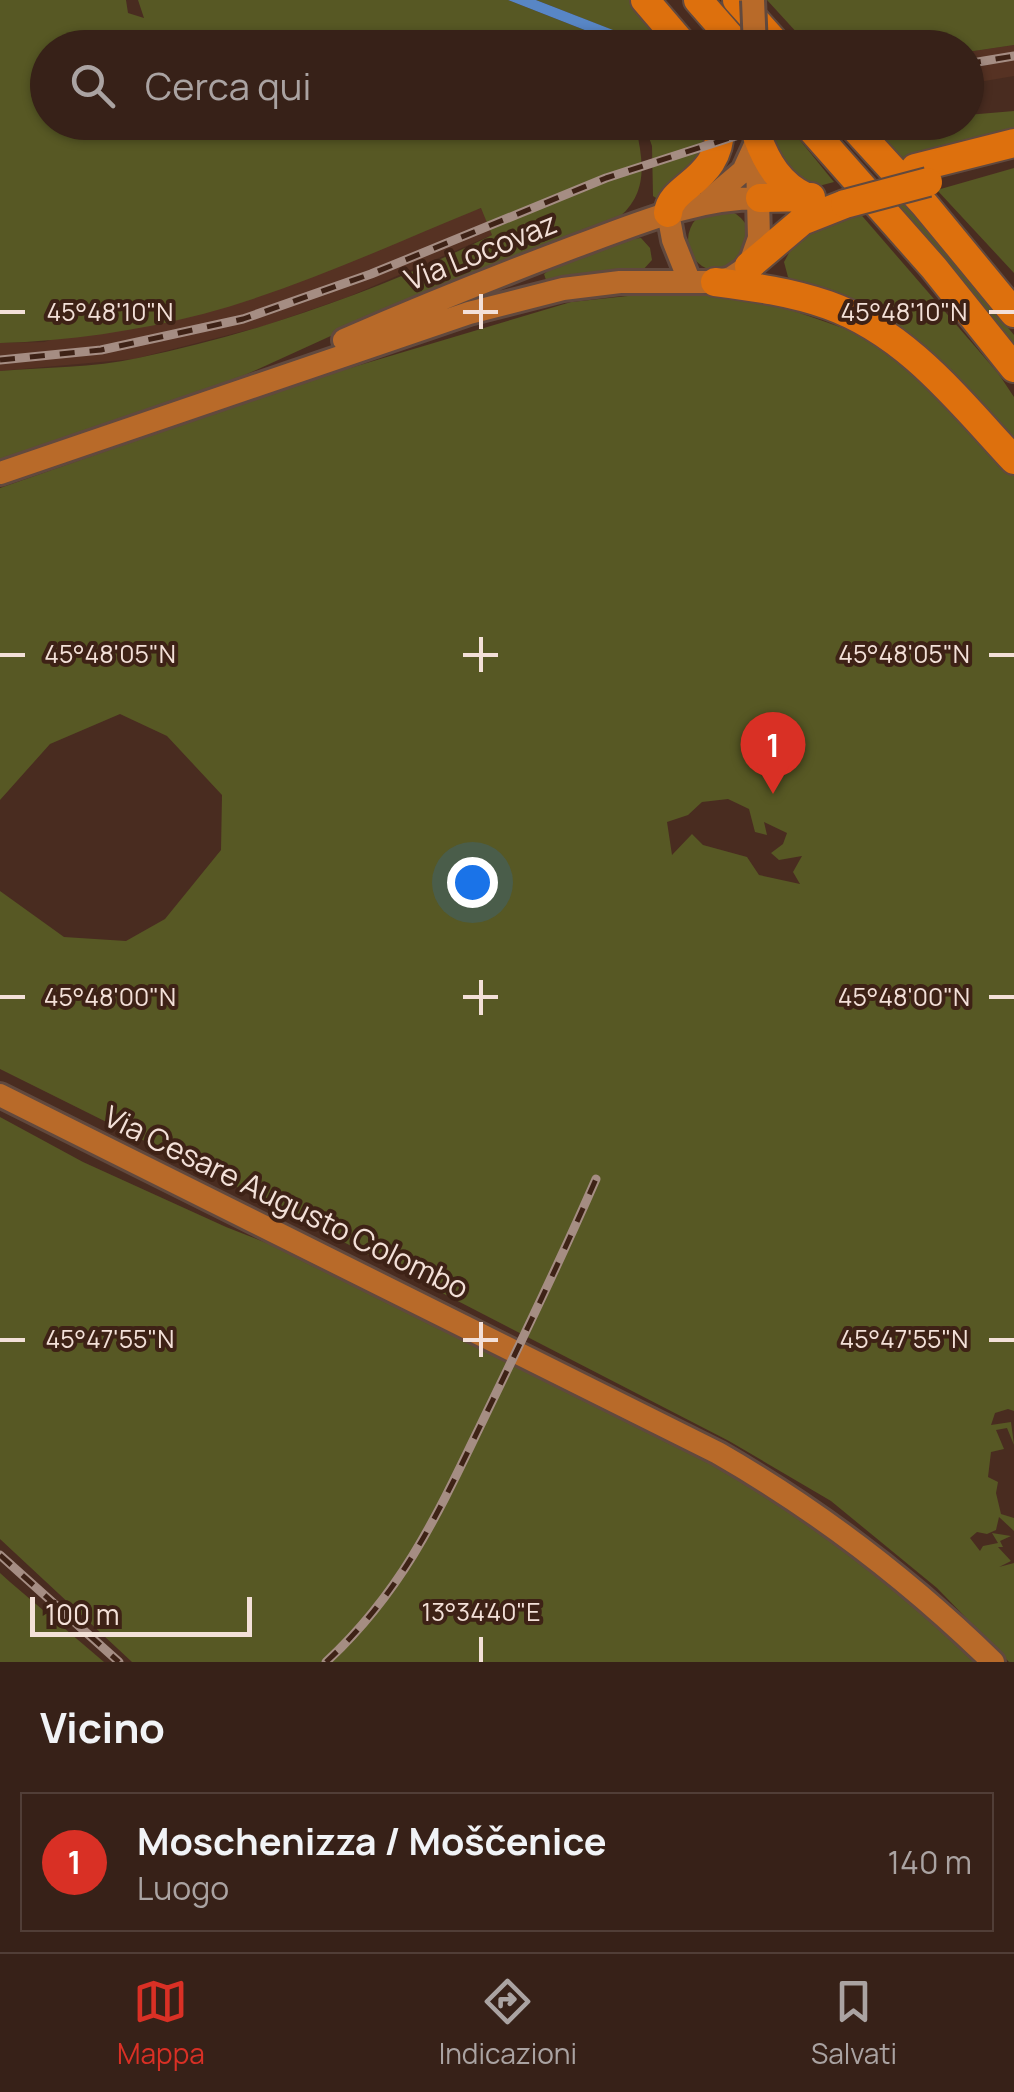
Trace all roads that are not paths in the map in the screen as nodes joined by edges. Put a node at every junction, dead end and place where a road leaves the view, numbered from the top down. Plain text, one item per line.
1 (645, 0) edge
2 (737, 0) edge
3 (753, 0) edge
4 (700, 3) edge
5 (671, 30) edge
6 (724, 30) edge
7 (754, 30) edge
8 (764, 30) edge
9 (719, 140) edge
10 (753, 140) edge
11 (757, 140) edge
12 (761, 140) edge
13 (821, 140) edge
14 (870, 140) edge
15 (1014, 143) edge
16 (1014, 159) edge
17 (923, 185) junction
18 (760, 198) junction
19 (806, 198) junction
20 (841, 198) junction
21 (703, 204) junction
22 (668, 213) junction
23 (749, 266) junction
24 (702, 281) junction
25 (1014, 286) edge
26 (1014, 313) edge
27 (1014, 368) edge
28 (232, 392) junction
29 (1014, 460) edge
30 (0, 473) edge
31 (0, 1094) edge
32 (993, 1662) edge

1 - 5 highway
2 - 8 highway
3 - 7 main road, bridge
4 - 6 highway
9 - 22 highway
10 - 21 main road
11 - 18 main road
12 - 19 highway
13 - 27 highway
14 - 17 highway
15 - 17 highway
16 - 17 highway
17 - 20 highway, bridge
17 - 25 highway
17 - 26 highway
18 - 19 highway
18 - 21 main road, Via Locovaz
18 - 23 main road
19 - 20 highway
20 - 23 highway
21 - 22 main road, Via Locovaz
22 - 24 main road
22 - 28 main road, Via Locovaz
23 - 24 main road, Via Locovaz
24 - 28 main road, Via Locovaz
24 - 29 highway
28 - 30 main road, Via Locovaz
31 - 32 main road, Via Cesare Augusto Colombo

